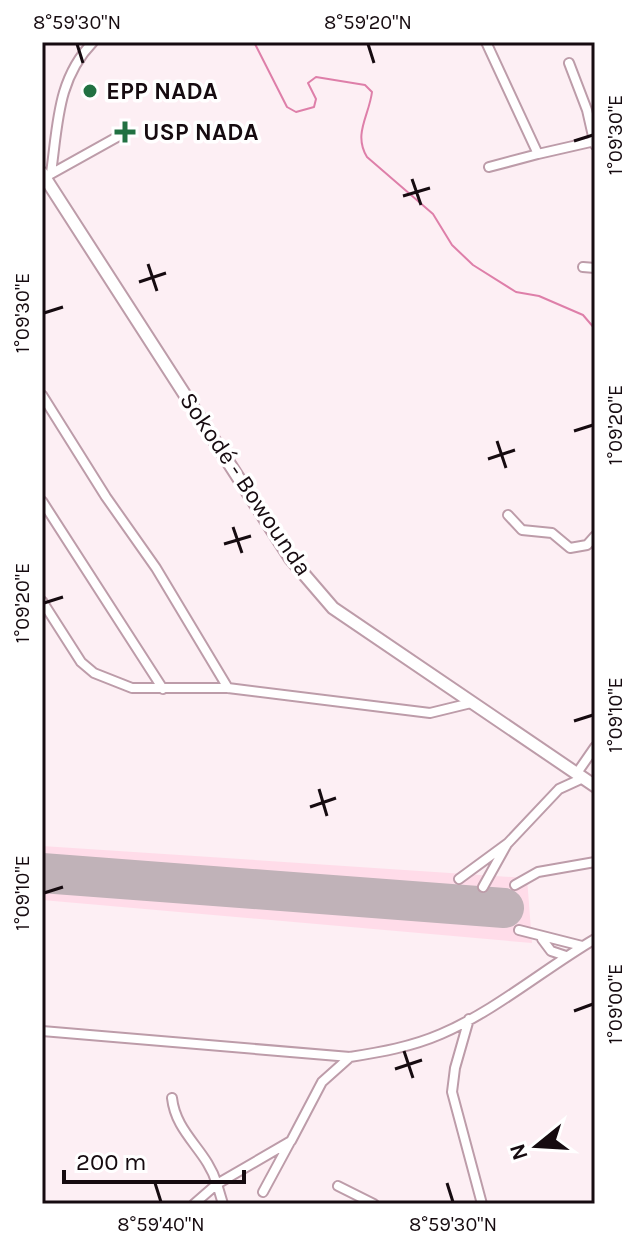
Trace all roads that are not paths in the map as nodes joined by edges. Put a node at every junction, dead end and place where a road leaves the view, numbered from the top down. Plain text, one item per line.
1 (93, 42) edge
2 (486, 42) edge
3 (569, 63) dead end
4 (119, 136) dead end
5 (595, 143) edge
6 (538, 154) junction
7 (489, 167) dead end
8 (46, 175) edge
9 (583, 267) dead end
10 (595, 268) edge
11 (42, 395) edge
12 (42, 501) edge
13 (508, 515) dead end
14 (595, 536) edge
15 (42, 601) edge
16 (228, 688) junction
17 (163, 689) junction
18 (471, 703) junction
19 (595, 747) edge
20 (580, 776) junction
21 (595, 786) edge
22 (508, 843) junction
23 (595, 862) edge
24 (459, 879) dead end
25 (515, 885) dead end
26 (483, 887) dead end
27 (519, 930) dead end
28 (542, 938) junction
29 (595, 939) edge
30 (582, 946) junction
31 (566, 956) junction
32 (470, 1019) junction
33 (42, 1031) edge
34 (350, 1057) junction
35 (172, 1098) dead end
36 (291, 1141) junction
37 (217, 1184) junction
38 (338, 1186) dead end
39 (263, 1192) dead end
40 (194, 1204) edge
41 (223, 1204) edge
42 (374, 1204) edge
43 (482, 1204) edge

1 - 8 street
2 - 6 street
3 - 5 street
4 - 8 street
5 - 6 street
6 - 7 street
8 - 18 main road, Sokodé - Bowounda
9 - 10 street
11 - 16 street
12 - 17 street
13 - 14 street
15 - 17 street
16 - 17 street
16 - 18 street
18 - 20 main road, Sokodé - Bowounda
19 - 20 street
20 - 21 main road, Sokodé - Bowounda
20 - 22 street
22 - 24 street
22 - 26 street
23 - 25 street
27 - 28 street
28 - 30 street
28 - 31 street
29 - 30 street
30 - 31 street
31 - 32 street
32 - 34 street
32 - 43 street
33 - 34 street
34 - 36 street
35 - 37 street
36 - 37 street
36 - 39 street
37 - 40 street
37 - 41 street
38 - 42 street

